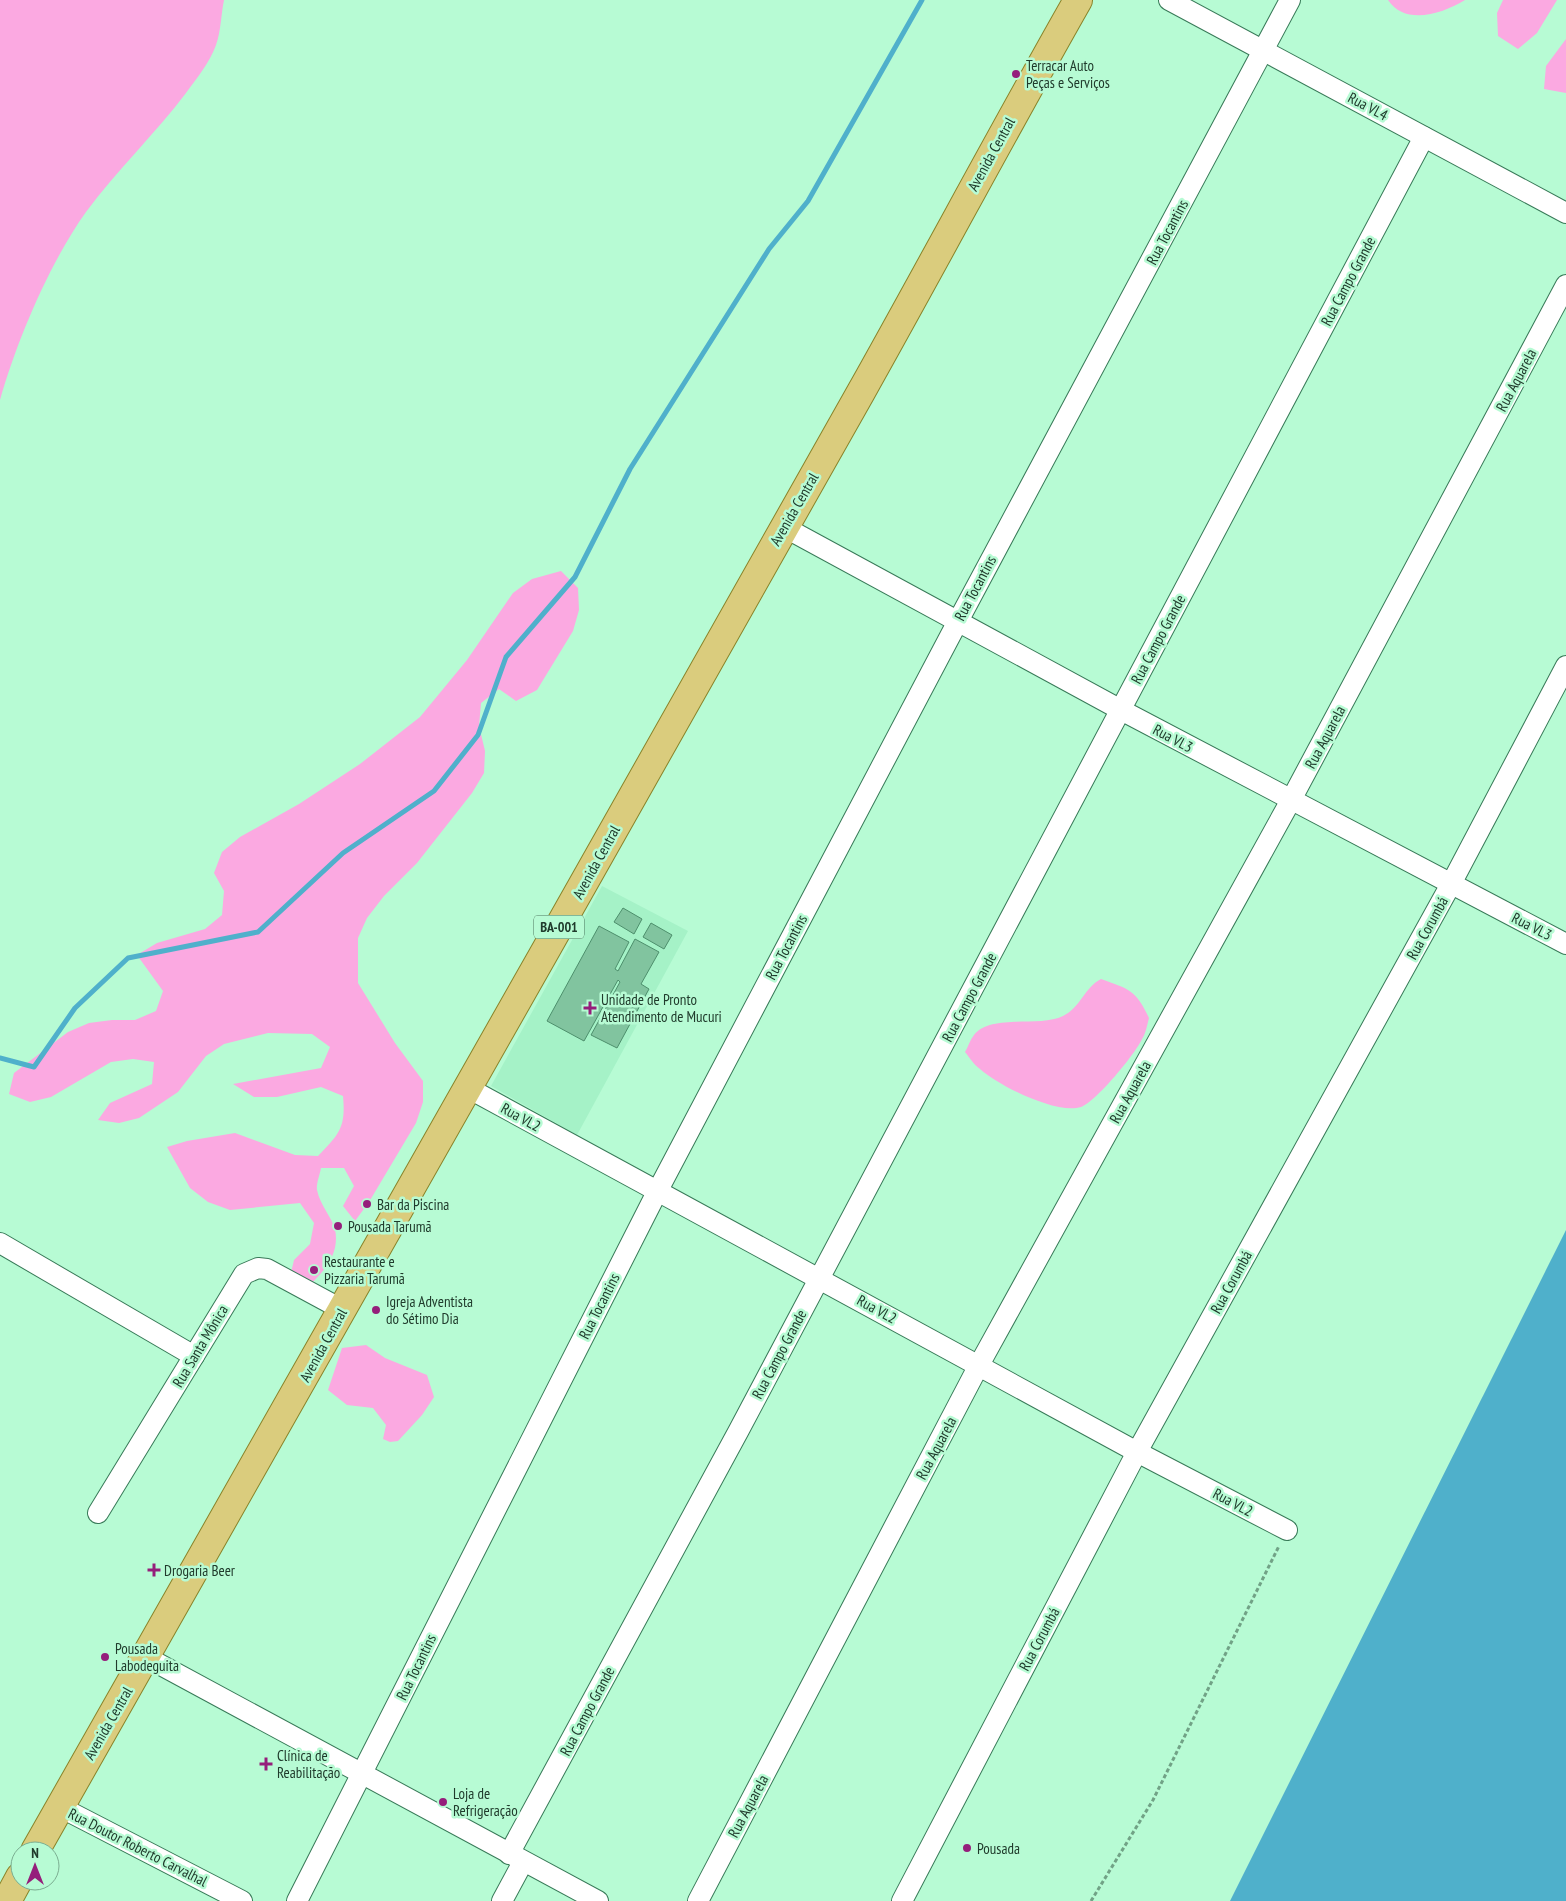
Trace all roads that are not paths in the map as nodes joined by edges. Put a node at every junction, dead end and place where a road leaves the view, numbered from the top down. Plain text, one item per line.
1 (1078, 0) edge
2 (1169, 0) edge
3 (1290, 0) edge
4 (1264, 50) junction
5 (1424, 137) junction
6 (1566, 213) edge
7 (1566, 285) edge
8 (784, 527) junction
9 (957, 622) junction
10 (1566, 666) edge
11 (1120, 710) junction
12 (1291, 800) junction
13 (1451, 884) junction
14 (1566, 944) edge
15 (468, 1088) junction
16 (657, 1192) junction
17 (0, 1243) edge
18 (820, 1278) junction
19 (343, 1310) junction
20 (194, 1356) junction
21 (979, 1365) junction
22 (1137, 1452) junction
23 (98, 1513) dead end
24 (1287, 1530) road end
25 (146, 1657) junction
26 (362, 1773) junction
27 (60, 1807) junction
28 (41, 1841) edge
29 (516, 1858) junction
30 (242, 1901) edge
31 (297, 1901) edge
32 (502, 1901) edge
33 (598, 1901) edge
34 (698, 1901) edge
35 (902, 1901) edge

1 - 8 main road, Avenida Central / BA-001
2 - 4 street, Rua VL4
3 - 4 street, Rua Tocantins
4 - 5 street, Rua VL4
4 - 9 street, Rua Tocantins
5 - 6 street, Rua VL4
5 - 11 street, Rua Campo Grande
7 - 12 street, Rua Aquarela
8 - 9 street, Rua VL3
8 - 15 main road, Avenida Central / BA-001
9 - 11 street, Rua VL3
9 - 16 street, Rua Tocantins
10 - 13 street, Rua Corumbá
11 - 12 street, Rua VL3
11 - 18 street, Rua Campo Grande
12 - 13 street, Rua VL3
12 - 21 street, Rua Aquarela
13 - 14 street, Rua VL3
13 - 22 street, Rua Corumbá
15 - 16 street, Rua VL2
15 - 19 main road, Avenida Central / BA-001
16 - 18 street, Rua VL2
16 - 26 street, Rua Tocantins
17 - 20 street
18 - 21 street, Rua VL2
18 - 29 street, Rua Campo Grande
19 - 20 street, Rua Santa Mônica
19 - 25 main road, Avenida Central / BA-001
20 - 23 street, Rua Santa Mônica
21 - 22 street, Rua VL2
21 - 34 street, Rua Aquarela
22 - 24 street, Rua VL2
22 - 35 street, Rua Corumbá
25 - 26 street
25 - 27 main road, Avenida Central / BA-001
26 - 29 street
26 - 31 street, Rua Tocantins
27 - 28 main road, Avenida Central / BA-001
27 - 30 street, Rua Doutor Roberto Carvalhal
29 - 32 street, Rua Campo Grande
29 - 33 street

